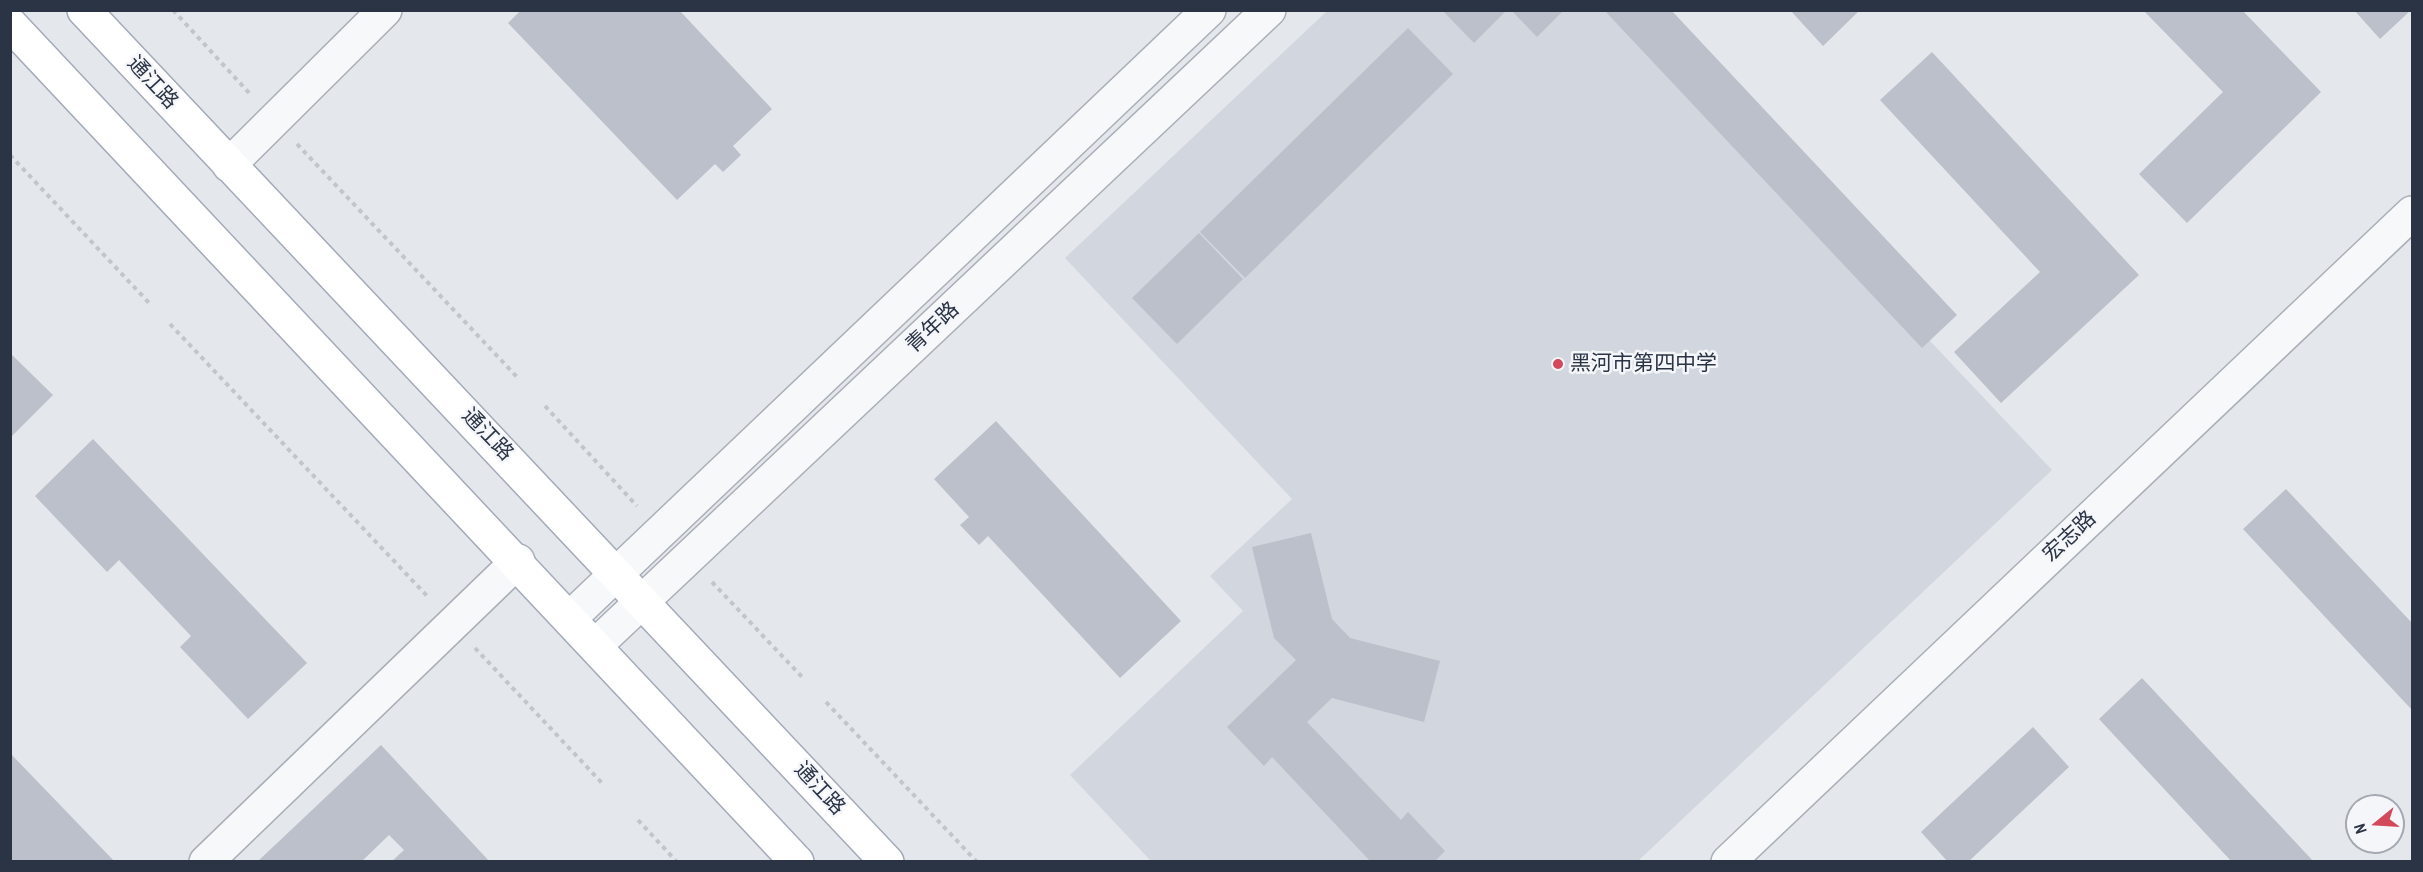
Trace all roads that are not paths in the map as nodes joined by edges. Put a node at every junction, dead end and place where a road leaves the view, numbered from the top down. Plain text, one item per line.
1 (84, 10) edge
2 (1209, 10) edge
3 (1269, 10) edge
4 (382, 11) edge
5 (10, 24) edge
6 (229, 165) junction
7 (2412, 213) edge
8 (518, 561) junction
9 (616, 572) junction
10 (643, 601) junction
11 (570, 618) junction
12 (596, 645) junction
13 (206, 861) edge
14 (797, 861) edge
15 (887, 861) edge
16 (1728, 861) edge

1 - 6 main road, 通江路
2 - 9 street, 青年路
3 - 10 street, 青年路
4 - 6 street
5 - 8 main road
6 - 9 main road, 通江路
7 - 16 street, 宏志路
8 - 11 main road
8 - 13 street
9 - 10 main road, 通江路
9 - 11 street, 青年路
10 - 12 street, 青年路
10 - 15 main road, 通江路
11 - 12 main road
12 - 14 main road

